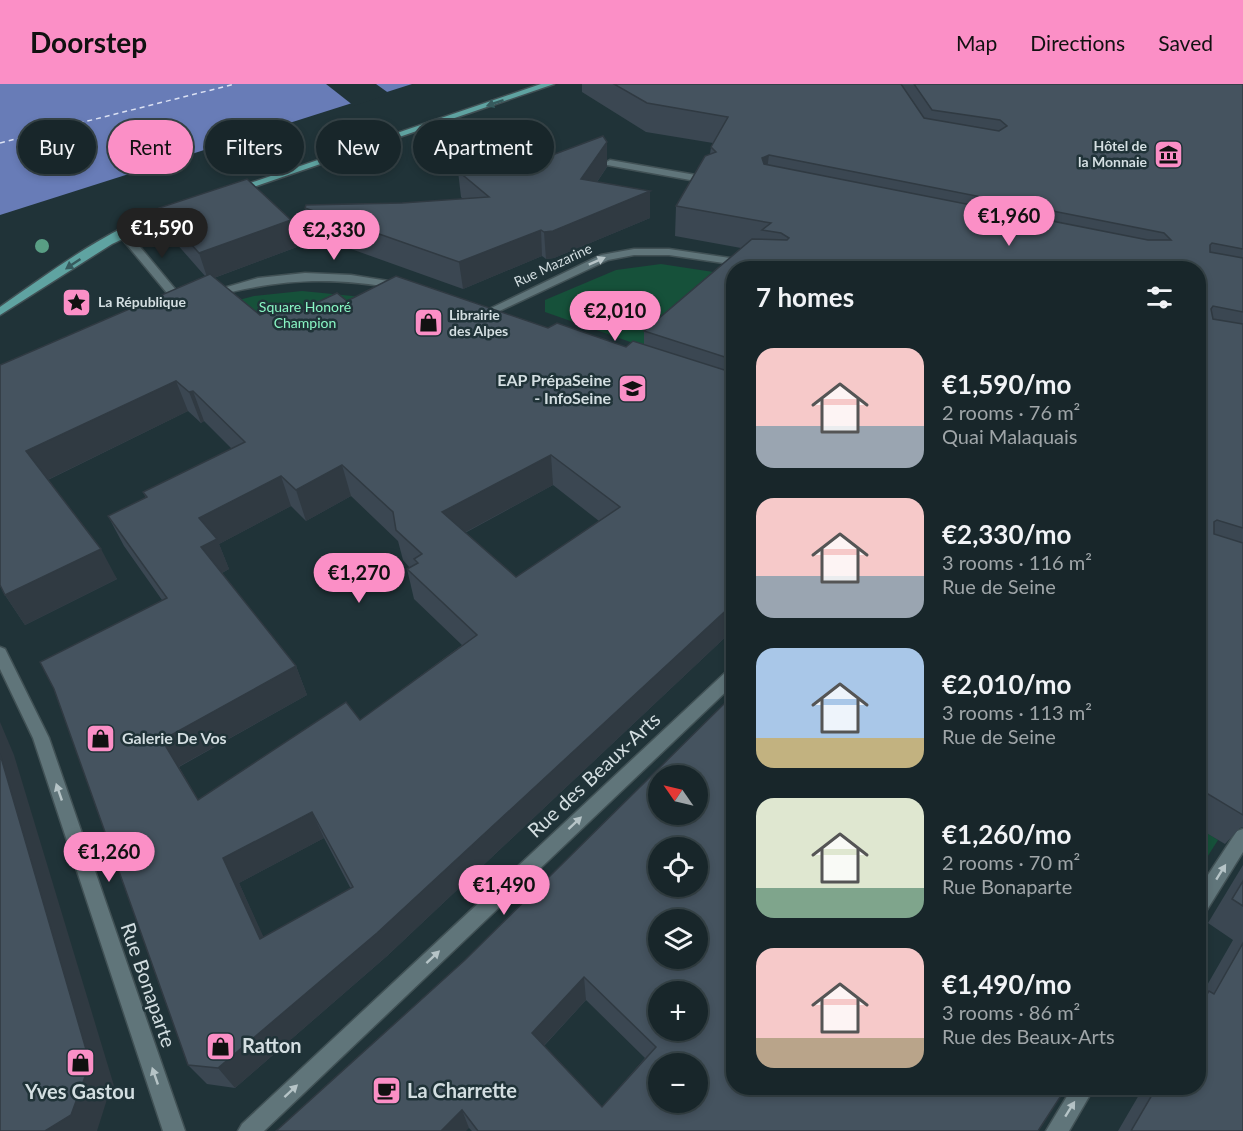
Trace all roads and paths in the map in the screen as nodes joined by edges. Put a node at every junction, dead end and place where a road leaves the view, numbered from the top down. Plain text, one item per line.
1 (550, 84) edge
2 (610, 163) dead end
3 (706, 180) edge
4 (226, 193) edge
5 (192, 204) edge
6 (122, 232) junction
7 (732, 261) edge
8 (416, 290) edge
9 (0, 312) edge
10 (509, 321) edge
11 (0, 653) edge
12 (726, 682) edge
13 (1243, 837) edge
14 (1206, 895) edge
15 (1080, 1095) edge
16 (174, 1131) edge
17 (249, 1131) edge
18 (1057, 1131) edge

1 -> 4 main road
2 - 3 street
5 - 6 main road
6 - 8 street
6 -> 9 main road
10 -> 7 street, Rue Mazarine
16 -> 11 street, Rue Bonaparte
17 -> 12 street, Rue des Beaux-Arts
14 -> 13 street
18 -> 15 street

